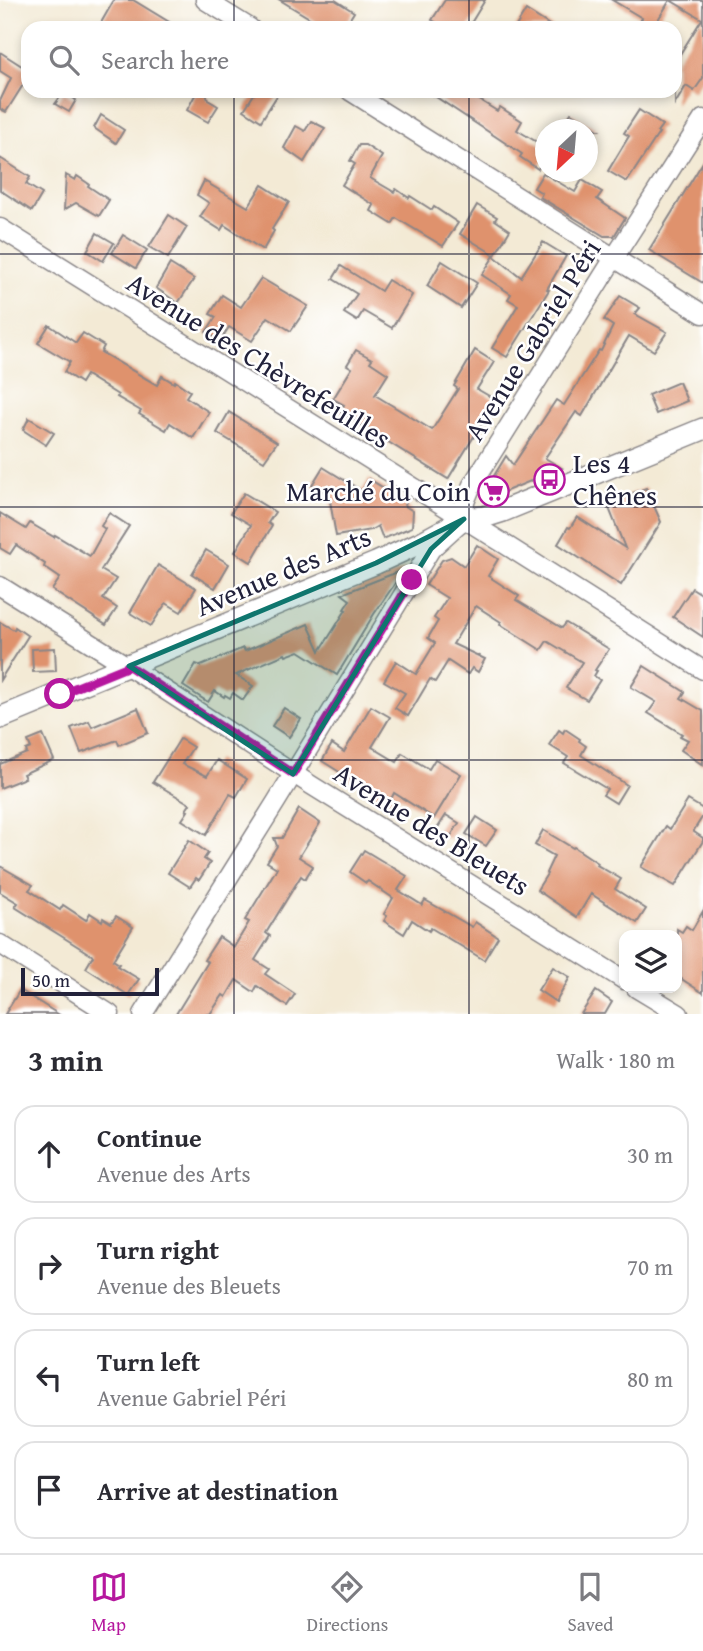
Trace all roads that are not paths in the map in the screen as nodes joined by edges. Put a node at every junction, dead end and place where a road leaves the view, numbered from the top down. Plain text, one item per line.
1 (205, 0) edge
2 (239, 21) edge
3 (361, 98) edge
4 (703, 119) edge
5 (0, 228) edge
6 (614, 258) junction
7 (703, 314) edge
8 (703, 429) edge
9 (464, 519) junction
10 (0, 586) edge
11 (129, 666) junction
12 (703, 670) edge
13 (0, 718) edge
14 (293, 774) junction
15 (0, 944) edge
16 (619, 977) edge
17 (644, 993) edge
18 (110, 1014) edge
19 (143, 1014) edge
20 (678, 1014) edge

1 - 2 street
3 - 6 street
4 - 6 street, Avenue Gabriel Péri
5 - 9 street, Avenue des Chèvrefeuilles
6 - 7 street
6 - 9 street, Avenue Gabriel Péri
8 - 9 street, Avenue des Arts
9 - 11 street, Avenue des Arts
9 - 12 street, Avenue des Chèvrefeuilles
9 - 14 street
10 - 11 street, Avenue des Bleuets
11 - 13 street, Avenue des Arts
11 - 14 street, Avenue des Bleuets
14 - 16 street, Avenue des Bleuets
14 - 19 street
15 - 18 street
17 - 20 street

